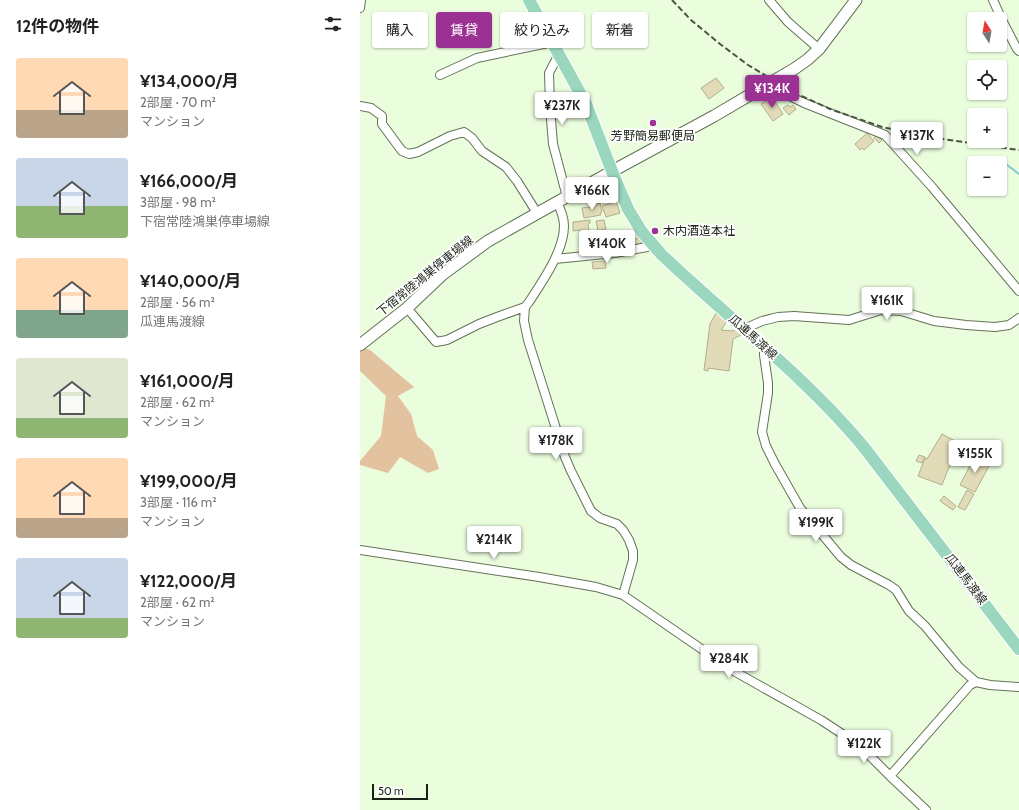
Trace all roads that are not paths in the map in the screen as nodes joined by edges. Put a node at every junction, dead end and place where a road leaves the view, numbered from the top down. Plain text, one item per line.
1 (361, 0) edge
2 (530, 0) edge
3 (768, 0) edge
4 (856, 0) edge
5 (993, 0) edge
6 (360, 8) edge
7 (537, 12) edge
8 (524, 48) edge
9 (556, 48) edge
10 (818, 49) junction
11 (1019, 52) edge
12 (559, 54) junction
13 (440, 75) dead end
14 (767, 85) junction
15 (360, 106) edge
16 (612, 171) junction
17 (562, 200) junction
18 (537, 213) junction
19 (652, 244) junction
20 (555, 259) junction
21 (1019, 291) edge
22 (407, 308) junction
23 (524, 308) junction
24 (1019, 318) edge
25 (744, 329) junction
26 (362, 341) edge
27 (764, 347) junction
28 (360, 550) edge
29 (623, 595) junction
30 (1019, 649) edge
31 (976, 682) junction
32 (1019, 687) edge
33 (890, 776) junction
34 (926, 810) edge

1 - 6 street
2 - 7 main road, 瓜連馬渡線
3 - 10 street
4 - 10 street, 下宿常陸鴻巣停車場線
5 - 11 street
8 - 13 street
9 - 12 main road, 瓜連馬渡線
10 - 14 street, 下宿常陸鴻巣停車場線
12 - 16 main road, 瓜連馬渡線
12 - 17 street
14 - 16 street, 下宿常陸鴻巣停車場線
14 - 21 street
15 - 18 street
16 - 17 street, 下宿常陸鴻巣停車場線
16 - 19 main road, 瓜連馬渡線
17 - 18 street, 下宿常陸鴻巣停車場線
17 - 20 street
18 - 22 street, 下宿常陸鴻巣停車場線
19 - 20 street
19 - 25 main road, 瓜連馬渡線
20 - 23 street
22 - 23 street
22 - 26 street, 下宿常陸鴻巣停車場線
23 - 29 street
24 - 25 street
25 - 27 main road, 瓜連馬渡線
27 - 30 main road, 瓜連馬渡線
27 - 31 street
28 - 29 street
29 - 33 street
31 - 32 street
31 - 33 street
33 - 34 street

